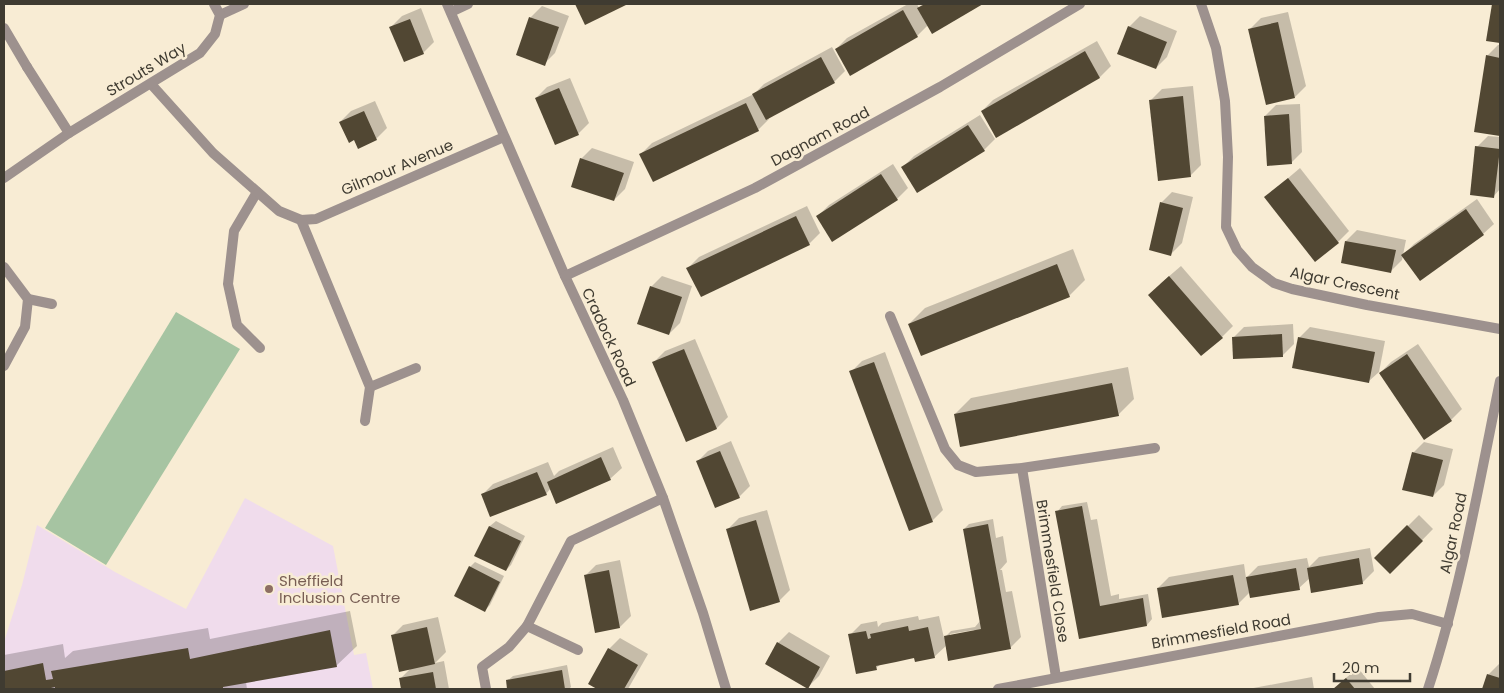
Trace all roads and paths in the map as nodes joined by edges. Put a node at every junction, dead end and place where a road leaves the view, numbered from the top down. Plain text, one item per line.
1 (214, 4) edge
2 (244, 4) edge
3 (468, 4) edge
4 (1080, 4) edge
5 (1201, 4) edge
6 (449, 8) edge
7 (220, 15) junction
8 (4, 28) edge
9 (152, 84) junction
10 (69, 133) junction
11 (504, 137) junction
12 (4, 178) edge
13 (256, 192) junction
14 (301, 220) junction
15 (4, 267) edge
16 (564, 276) junction
17 (28, 299) junction
18 (52, 304) dead end
19 (890, 316) dead end
20 (1500, 329) edge
21 (260, 348) dead end
22 (4, 366) edge
23 (416, 368) dead end
24 (1500, 381) edge
25 (370, 387) junction
26 (365, 421) dead end
27 (1155, 448) dead end
28 (1022, 468) junction
29 (663, 498) junction
30 (1448, 624) junction
31 (527, 626) junction
32 (578, 650) dead end
33 (1056, 678) junction
34 (486, 689) edge
35 (726, 689) edge
36 (998, 689) edge
37 (1428, 689) edge

1 - 7 street
2 - 7 street
3 - 6 street
4 - 16 street, Dagnam Road
5 - 20 street, Algar Crescent
6 - 11 street, Cradock Road
7 - 9 street, Strouts Way
8 - 10 street
9 - 10 street, Strouts Way
9 - 13 street
10 - 12 street, Strouts Way
11 - 14 street, Gilmour Avenue
11 - 16 street, Cradock Road
13 - 14 street
13 - 21 street
14 - 25 street
15 - 17 street
16 - 29 street, Cradock Road
17 - 18 street
17 - 22 street
19 - 28 street
23 - 25 street
24 - 30 street, Algar Road
25 - 26 street
27 - 28 street
28 - 33 street, Brimmesfield Close
29 - 31 street
29 - 35 street, Cradock Road
30 - 33 street, Brimmesfield Road
30 - 37 street, Algar Road
31 - 32 street
31 - 34 street
33 - 36 street, Brimmesfield Road

